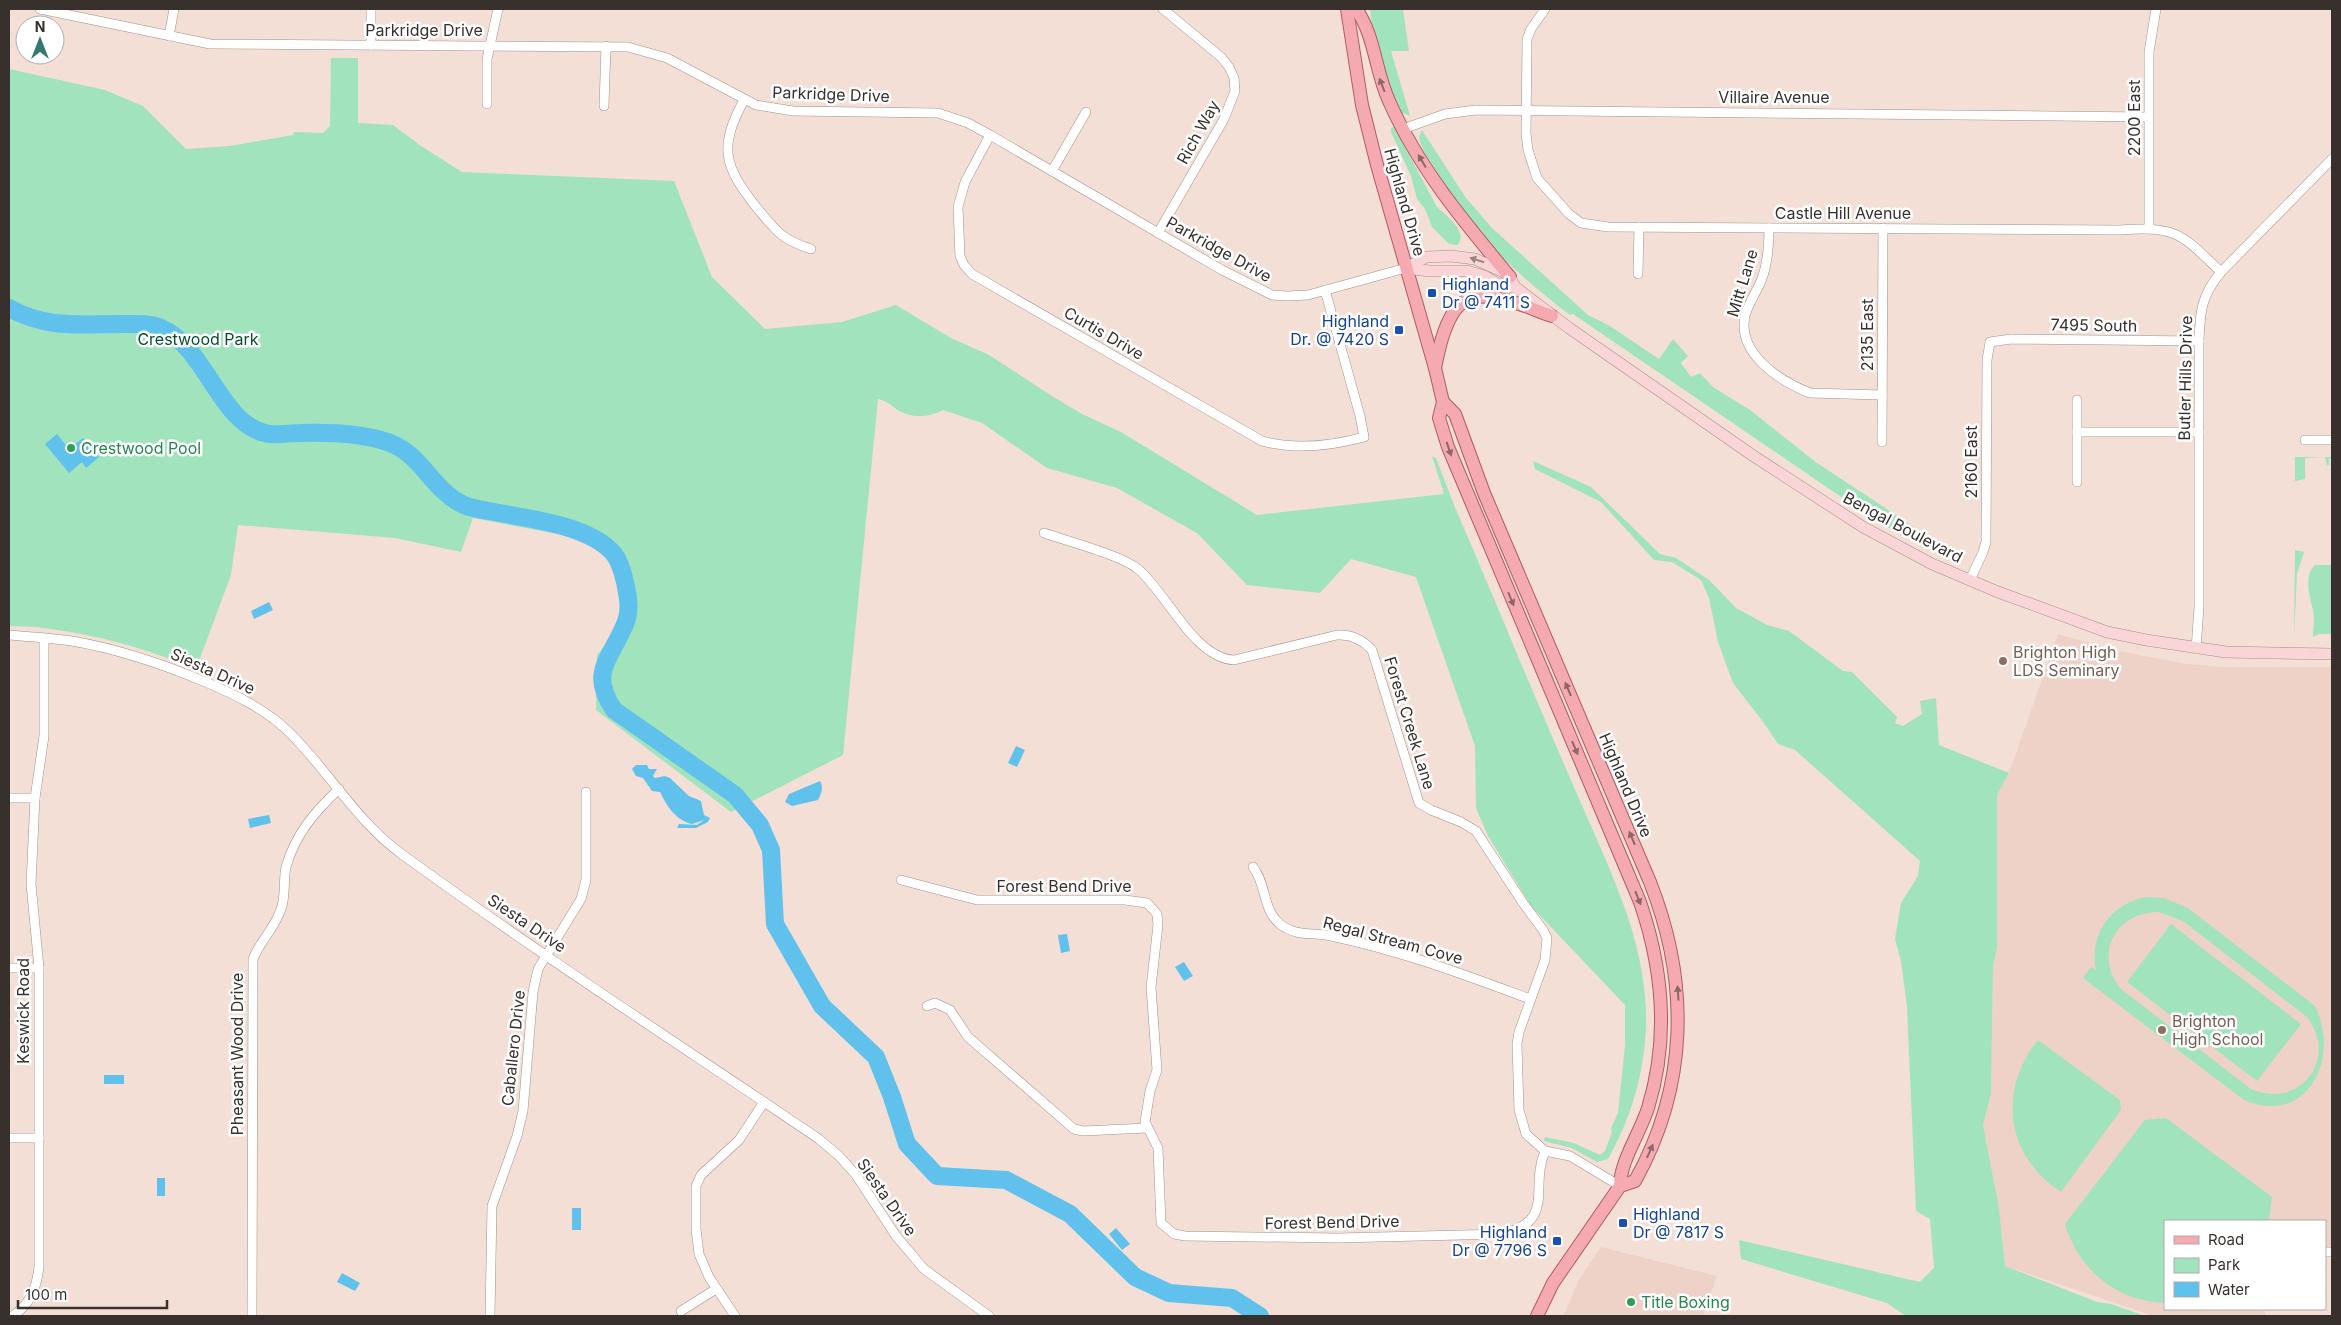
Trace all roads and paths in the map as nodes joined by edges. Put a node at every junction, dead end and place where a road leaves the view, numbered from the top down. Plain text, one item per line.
1 (40, 9) edge
2 (174, 9) edge
3 (371, 9) edge
4 (498, 9) edge
5 (1163, 9) edge
6 (1347, 9) edge
7 (1356, 9) edge
8 (1545, 9) edge
9 (2156, 9) edge
10 (169, 36) junction
11 (371, 45) junction
12 (490, 46) junction
13 (606, 46) junction
14 (744, 100) junction
15 (487, 104) dead end
16 (604, 106) dead end
17 (1526, 110) junction
18 (1086, 112) dead end
19 (2148, 117) junction
20 (1403, 129) junction
21 (990, 135) junction
22 (2332, 158) edge
23 (1052, 171) junction
24 (1639, 227) junction
25 (1769, 228) junction
26 (1883, 228) junction
27 (2149, 228) junction
28 (1158, 233) junction
29 (811, 249) dead end
30 (1406, 268) junction
31 (2221, 272) junction
32 (1638, 274) dead end
33 (1512, 282) junction
34 (1325, 290) junction
35 (1552, 316) junction
36 (2199, 341) junction
37 (1990, 342) joint
38 (1435, 368) junction
39 (1882, 395) junction
40 (2077, 400) dead end
41 (1443, 402) junction
42 (2077, 432) junction
43 (2199, 432) junction
44 (2305, 440) dead end
45 (2332, 440) edge
46 (1882, 442) dead end
47 (2077, 482) dead end
48 (1044, 533) dead end
49 (1970, 580) junction
50 (9, 635) edge
51 (44, 639) junction
52 (2196, 648) junction
53 (2332, 654) edge
54 (339, 789) junction
55 (586, 792) dead end
56 (9, 798) edge
57 (35, 798) junction
58 (1252, 867) dead end
59 (901, 880) dead end
60 (546, 954) junction
61 (9, 968) edge
62 (39, 968) junction
63 (1530, 999) junction
64 (927, 1006) dead end
65 (764, 1102) junction
66 (1147, 1128) junction
67 (9, 1138) edge
68 (39, 1138) junction
69 (1545, 1151) junction
70 (1620, 1186) junction
71 (716, 1289) junction
72 (681, 1311) dead end
73 (14, 1316) edge
74 (252, 1316) edge
75 (490, 1316) edge
76 (735, 1316) edge
77 (989, 1316) edge
78 (1537, 1316) edge

1 - 10 street, Parkridge Drive
2 - 10 street
3 - 11 street
4 - 12 street
5 - 28 street, Rich Way
6 - 30 main road, Highland Drive
20 -> 7 main road
8 - 17 street, Castle Hill Avenue
9 - 19 street, 2200 East
10 - 11 street, Parkridge Drive
11 - 12 street, Parkridge Drive
12 - 13 street, Parkridge Drive
12 - 15 street
13 - 14 street, Parkridge Drive
13 - 16 street
14 - 21 street, Parkridge Drive
14 - 29 street
17 - 19 street, Villaire Avenue
17 - 20 street, Villaire Avenue
17 - 24 street, Castle Hill Avenue
18 - 23 street
19 - 27 street, 2200 East
33 -> 20 main road
21 - 23 street, Parkridge Drive
21 - 34 street, Curtis Drive
22 - 31 street, Butler Hills Drive
23 - 28 street, Parkridge Drive
24 - 25 street, Castle Hill Avenue
24 - 32 street
25 - 26 street, Castle Hill Avenue
25 - 39 street, Mitt Lane
26 - 27 street, Castle Hill Avenue
26 - 39 street, 2135 East
27 - 31 street, Castle Hill Avenue
28 - 34 street, Parkridge Drive
30 - 33 main road, Bengal Boulevard
30 - 34 street, Parkridge Drive
30 - 38 main road, Highland Drive
31 - 36 street, Butler Hills Drive
33 - 35 main road, Bengal Boulevard
35 - 38 main road
35 - 49 main road, Bengal Boulevard
36 - 37 street, 7495 South
36 - 43 street, Butler Hills Drive
37 - 49 street, 2160 East
38 - 41 main road, Highland Drive
39 - 46 street, 2135 East
40 - 42 street
41 -> 70 main road, Highland Drive
70 -> 41 main road, Highland Drive
42 - 43 street
42 - 47 street
43 - 52 street, Butler Hills Drive
44 - 45 street
48 - 63 street, Forest Creek Lane
49 - 52 main road, Bengal Boulevard
50 - 51 street, Siesta Drive
51 - 54 street, Siesta Drive
51 - 57 street, Keswick Road
52 - 53 main road, Bengal Boulevard
54 - 60 street, Siesta Drive
54 - 74 street, Pheasant Wood Drive
55 - 60 street, Caballero Drive
56 - 57 street
57 - 62 street, Keswick Road
58 - 63 street, Regal Stream Cove
59 - 66 street, Forest Bend Drive
60 - 65 street, Siesta Drive
60 - 75 street, Caballero Drive
61 - 62 street
62 - 68 street, Keswick Road
63 - 69 street, Forest Creek Lane
64 - 66 street
65 - 71 street
65 - 77 street, Siesta Drive
66 - 69 street, Forest Bend Drive
67 - 68 street
68 - 73 street, Keswick Road
69 - 70 street
70 - 78 main road, Highland Drive
71 - 72 street
71 - 76 street

